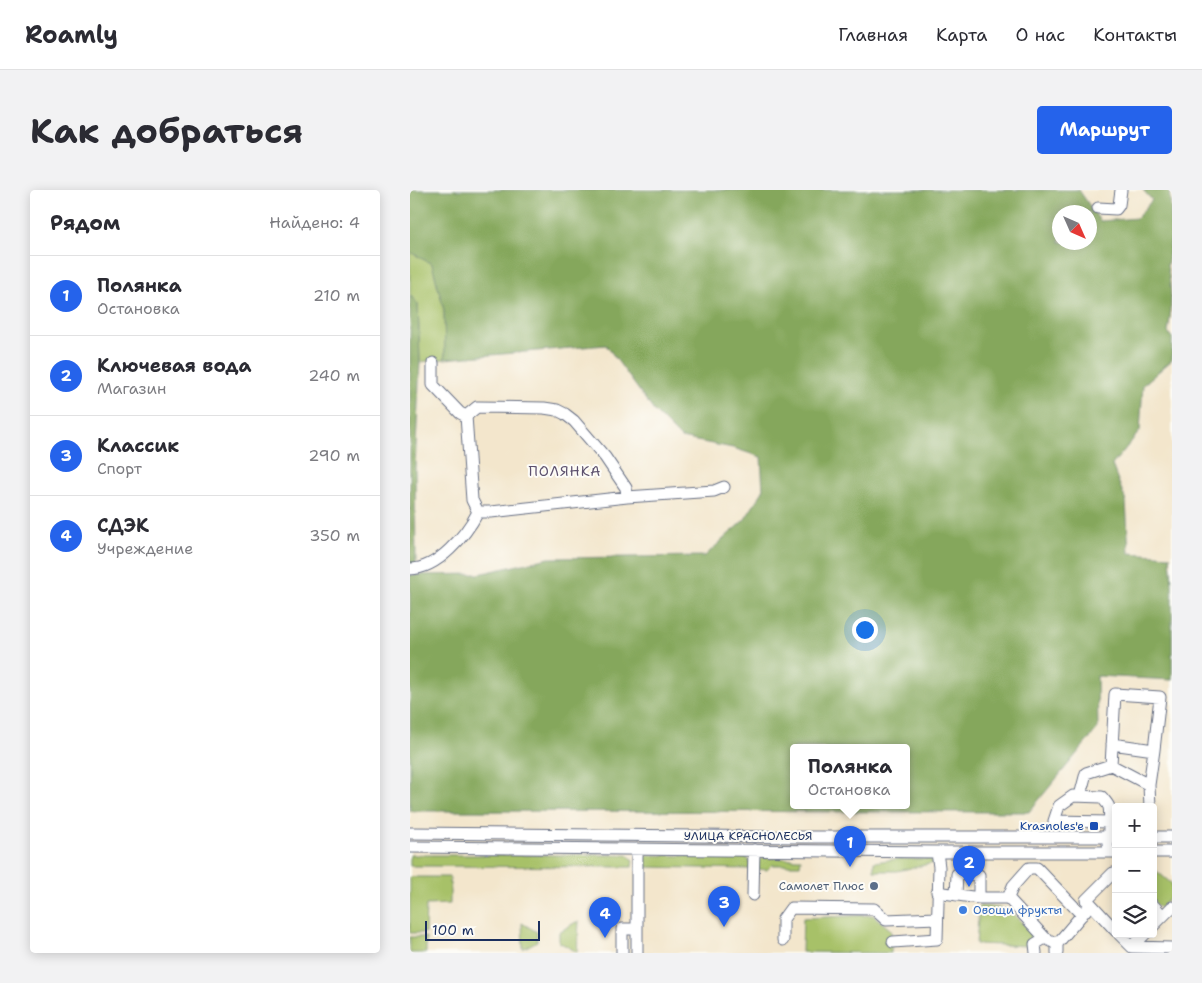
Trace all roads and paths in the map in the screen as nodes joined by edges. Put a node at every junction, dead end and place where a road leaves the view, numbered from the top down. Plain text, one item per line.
1 (1122, 190) edge
2 (1098, 208) dead end
3 (433, 363) dead end
4 (466, 416) junction
5 (724, 487) dead end
6 (627, 497) junction
7 (478, 512) junction
8 (414, 569) edge
9 (1112, 744) junction
10 (1154, 750) junction
11 (1111, 765) junction
12 (1149, 785) junction
13 (1080, 796) junction
14 (1150, 803) edge
15 (1109, 822) junction
16 (410, 833) edge
17 (1112, 837) edge
18 (1157, 837) edge
19 (1172, 837) edge
20 (410, 847) edge
21 (637, 849) junction
22 (754, 850) junction
23 (937, 852) junction
24 (1157, 852) edge
25 (1172, 852) edge
26 (1112, 853) edge
27 (1112, 874) edge
28 (937, 892) junction
29 (753, 895) dead end
30 (956, 895) junction
31 (979, 898) junction
32 (1008, 898) junction
33 (1091, 904) junction
34 (1172, 907) edge
35 (1157, 909) edge
36 (1082, 915) junction
37 (1163, 916) junction
38 (937, 918) junction
39 (1157, 922) edge
40 (1112, 926) edge
41 (637, 929) junction
42 (1046, 938) junction
43 (1123, 938) edge
44 (1141, 938) edge
45 (784, 940) dead end
46 (893, 942) dead end
47 (1132, 947) junction
48 (1057, 948) edge
49 (1172, 948) edge
50 (622, 953) edge
51 (637, 953) edge
52 (1036, 953) edge

1 - 2 street
3 - 4 street
4 - 6 street
4 - 7 street
5 - 6 street
6 - 7 street
7 - 8 street
9 - 10 street
9 - 10 street
9 - 11 street
10 - 12 street
11 - 12 street
11 - 13 street
12 - 14 street
13 - 15 street
13 - 15 street
15 - 17 street
16 - 17 street, УЛИЦА КРАСНОЛЕСЬЯ
18 - 19 street
20 - 21 street, УЛИЦА КРАСНОЛЕСЬЯ
21 - 22 street, УЛИЦА КРАСНОЛЕСЬЯ
21 - 41 street
22 - 23 street, УЛИЦА КРАСНОЛЕСЬЯ
22 - 29 street
23 - 26 street, УЛИЦА КРАСНОЛЕСЬЯ
23 - 28 street
24 - 25 street
27 - 33 street
28 - 30 street
28 - 38 street
30 - 31 street
30 - 31 street
31 - 32 street
32 - 36 street
32 - 42 street
33 - 36 street
33 - 40 street
34 - 37 street
35 - 37 street
36 - 48 street
37 - 39 street
38 - 45 street
38 - 46 street
41 - 50 street
41 - 51 street
42 - 48 street
42 - 52 street
43 - 47 street
44 - 47 street
47 - 49 street

